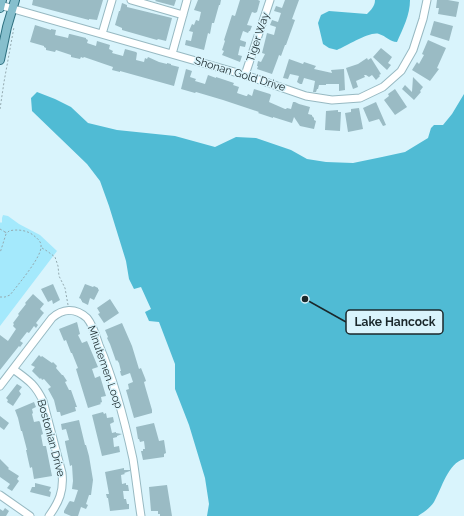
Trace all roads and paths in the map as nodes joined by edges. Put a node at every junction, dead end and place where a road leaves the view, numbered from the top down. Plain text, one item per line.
1 (14, 0) edge
2 (112, 0) edge
3 (131, 0) edge
4 (188, 0) edge
5 (270, 0) edge
6 (426, 0) edge
7 (1, 5) edge
8 (12, 9) junction
9 (183, 15) junction
10 (14, 26) dead end
11 (102, 34) junction
12 (172, 54) junction
13 (0, 60) edge
14 (246, 75) junction
15 (0, 109) edge
16 (0, 229) edge
17 (5, 232) junction
18 (41, 248) junction
19 (0, 253) edge
20 (0, 297) edge
21 (68, 306) dead end
22 (13, 369) junction
23 (0, 386) edge
24 (0, 495) edge
25 (30, 516) edge
26 (49, 516) edge
27 (141, 516) edge

1 - 8 main road
2 - 11 street
3 - 9 street
4 - 9 street
5 - 14 street, Tiger Way
6 - 14 street, Shonan Gold Drive
7 - 8 street, Shonan Gold Drive
8 - 11 street, Shonan Gold Drive
8 - 13 main road
9 - 12 street
10 - 15 path
11 - 12 street, Shonan Gold Drive
12 - 14 street, Shonan Gold Drive
16 - 17 path
17 - 18 path
17 - 19 path
18 - 20 path
18 - 21 path
22 - 23 street, Minutemen Loop
22 - 26 street, Bostonian Drive
22 - 27 street, Minutemen Loop
24 - 25 street

